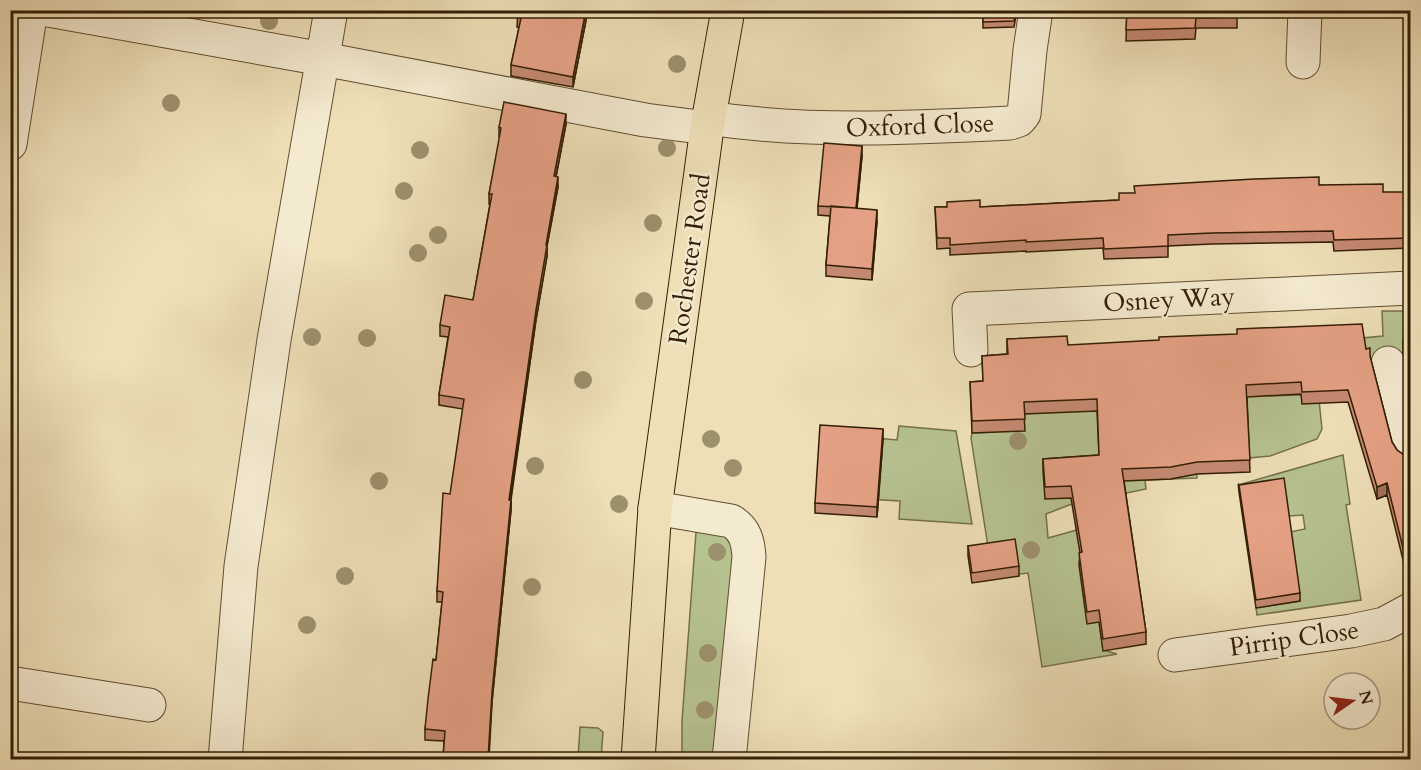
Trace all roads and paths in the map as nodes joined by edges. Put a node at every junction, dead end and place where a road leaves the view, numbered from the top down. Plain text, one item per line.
1 (31, 10) edge
2 (48, 10) edge
3 (331, 10) edge
4 (728, 10) edge
5 (1036, 10) edge
6 (1305, 10) edge
7 (323, 59) junction
8 (1303, 62) dead end
9 (708, 123) junction
10 (10, 144) edge
11 (1410, 288) edge
12 (971, 350) dead end
13 (1388, 363) dead end
14 (1410, 449) edge
15 (655, 508) junction
16 (1410, 610) edge
17 (1175, 655) dead end
18 (10, 683) edge
19 (149, 705) dead end
20 (225, 759) edge
21 (638, 759) edge
22 (729, 759) edge

1 - 10 street
2 - 7 street
3 - 7 street
4 - 9 main road, Rochester Road
5 - 9 street, Oxford Close
6 - 8 street
7 - 9 street
7 - 20 street
9 - 15 main road, Rochester Road
11 - 12 street, Osney Way
13 - 14 street
15 - 21 main road, Rochester Road
15 - 22 street
16 - 17 street, Pirrip Close
18 - 19 street

